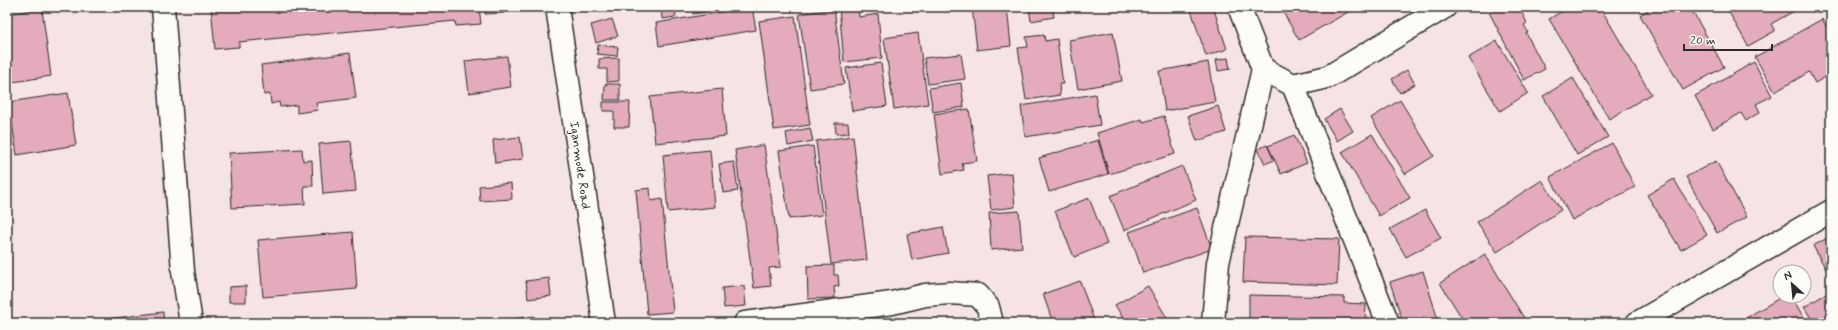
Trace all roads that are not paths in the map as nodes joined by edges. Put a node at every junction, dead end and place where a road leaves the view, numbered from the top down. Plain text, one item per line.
1 (163, 7) edge
2 (557, 7) edge
3 (1239, 7) edge
4 (1445, 7) edge
5 (1263, 69) junction
6 (1293, 85) junction
7 (1831, 211) edge
8 (191, 323) edge
9 (604, 323) edge
10 (745, 323) edge
11 (992, 323) edge
12 (1213, 323) edge
13 (1388, 323) edge
14 (1637, 323) edge

1 - 8 street
2 - 9 street, Iganmode Road
3 - 5 street
4 - 6 street
5 - 6 street
5 - 12 street
6 - 13 street
7 - 14 street
10 - 11 street

